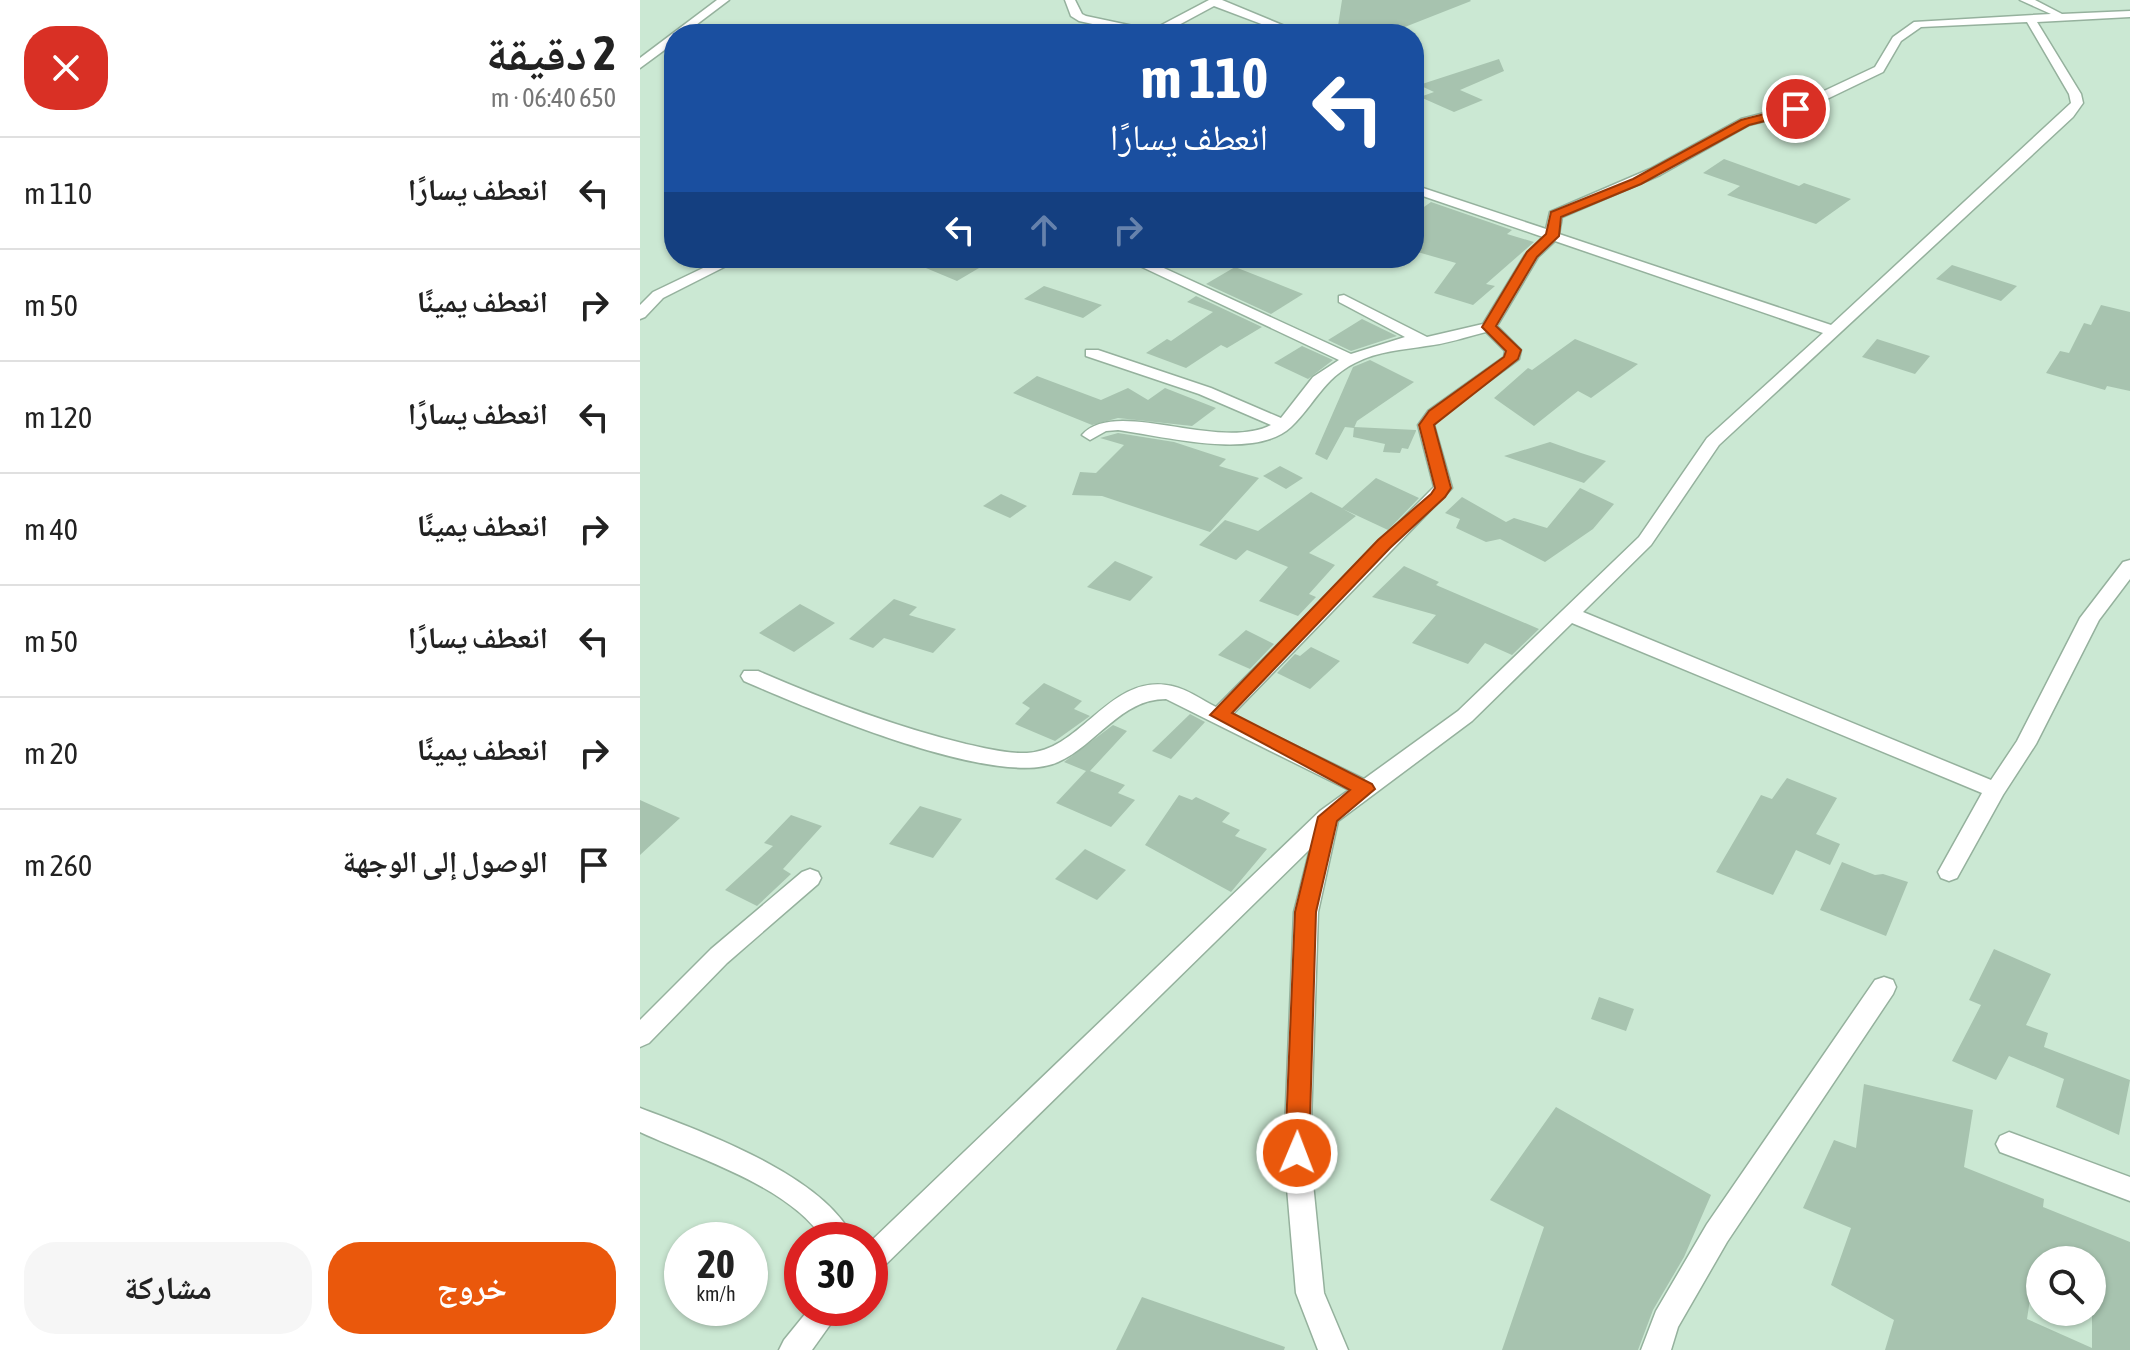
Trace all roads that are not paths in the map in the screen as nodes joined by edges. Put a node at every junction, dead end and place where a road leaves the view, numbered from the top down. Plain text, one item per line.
1 (724, 0) edge
2 (1070, 0) edge
3 (1215, 1) edge
4 (2027, 8) edge
5 (2130, 14) edge
6 (691, 24) edge
7 (1106, 24) edge
8 (1172, 24) edge
9 (1273, 24) edge
10 (664, 45) edge
11 (640, 64) edge
12 (1424, 192) edge
13 (1552, 236) junction
14 (714, 268) edge
15 (1152, 268) edge
16 (1344, 299) dead end
17 (640, 314) edge
18 (1489, 327) junction
19 (1833, 331) junction
20 (1425, 342) junction
21 (1092, 353) dead end
22 (1350, 359) junction
23 (1284, 425) junction
24 (1090, 435) dead end
25 (2130, 566) edge
26 (1569, 614) junction
27 (751, 676) dead end
28 (1220, 715) junction
29 (1365, 789) junction
30 (1995, 790) junction
31 (1328, 817) junction
32 (1949, 872) dead end
33 (810, 878) dead end
34 (1884, 987) dead end
35 (640, 1036) edge
36 (640, 1120) edge
37 (2009, 1144) dead end
38 (2130, 1189) edge
39 (832, 1222) edge
40 (888, 1244) edge
41 (813, 1326) edge
42 (794, 1350) edge
43 (1333, 1350) edge
44 (1656, 1350) edge

1 - 6 street
2 - 7 street
3 - 8 street
3 - 9 street
4 - 5 street
4 - 13 street
4 - 19 street
10 - 11 street
12 - 13 street
13 - 18 street
13 - 19 street
14 - 17 street
15 - 22 street
16 - 20 street
18 - 20 street
18 - 28 street
19 - 26 street
20 - 22 street
21 - 23 street
22 - 23 street
23 - 24 street
25 - 30 street
26 - 29 street
26 - 30 street
27 - 28 street
28 - 29 street
29 - 31 street
30 - 32 street
31 - 40 street
31 - 43 street
33 - 35 street
34 - 44 street
36 - 39 street
37 - 38 street
41 - 42 street

